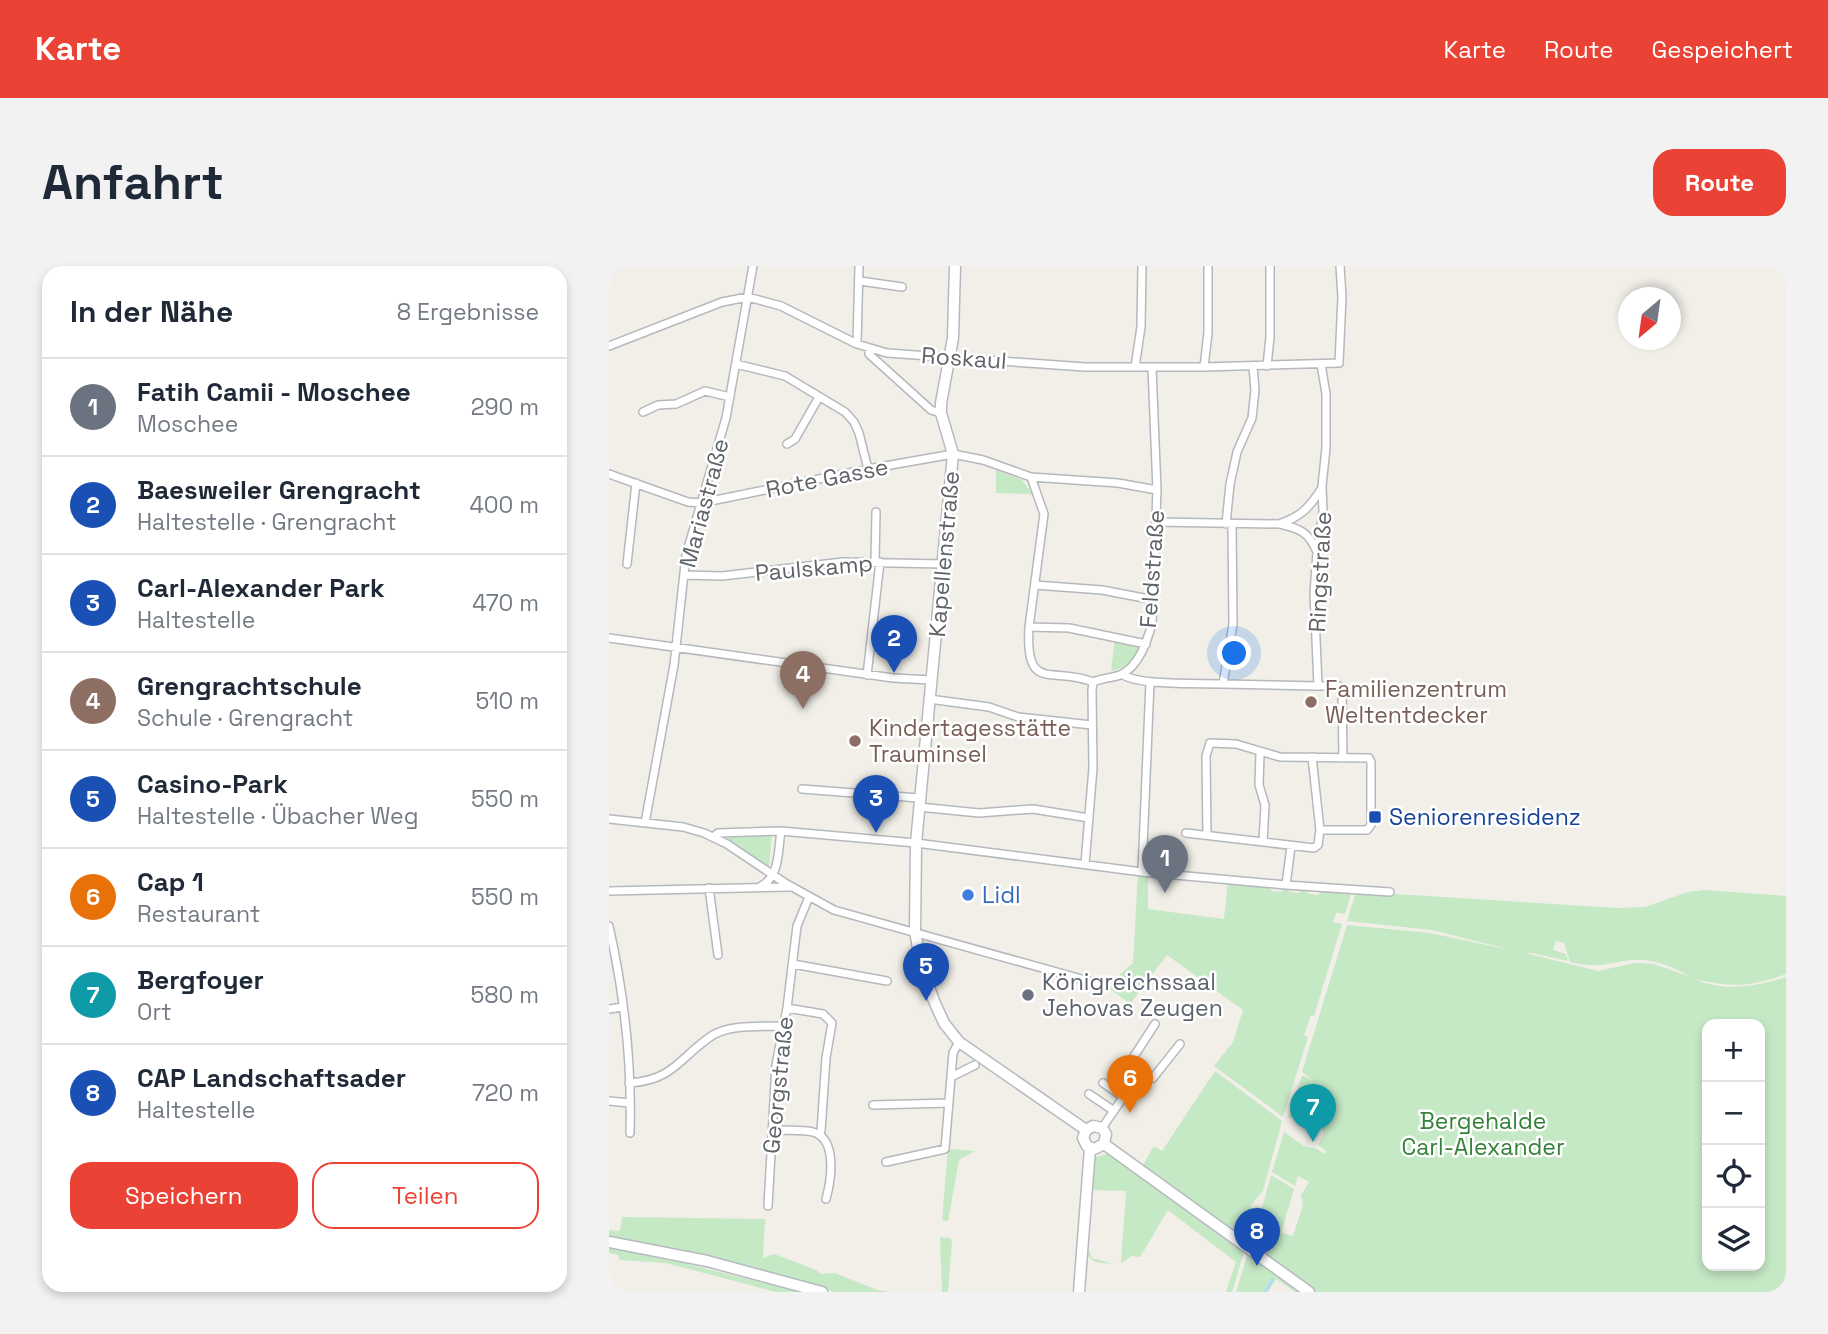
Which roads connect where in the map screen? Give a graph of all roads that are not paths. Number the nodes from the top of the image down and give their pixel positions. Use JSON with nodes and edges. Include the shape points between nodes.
{"nodes":[{"id":1,"x":753,"y":266,"type":"edge"},
{"id":2,"x":859,"y":266,"type":"edge"},
{"id":3,"x":954,"y":266,"type":"edge"},
{"id":4,"x":1142,"y":266,"type":"edge"},
{"id":5,"x":1208,"y":266,"type":"edge"},
{"id":6,"x":1270,"y":266,"type":"edge"},
{"id":7,"x":1340,"y":266,"type":"edge"},
{"id":8,"x":859,"y":281,"type":"junction"},
{"id":9,"x":902,"y":288,"type":"dead end"},
{"id":10,"x":748,"y":297,"type":"junction"},
{"id":11,"x":857,"y":344,"type":"junction"},
{"id":12,"x":609,"y":346,"type":"edge"},
{"id":13,"x":869,"y":349,"type":"junction"},
{"id":14,"x":951,"y":357,"type":"junction"},
{"id":15,"x":736,"y":364,"type":"junction"},
{"id":16,"x":1321,"y":364,"type":"junction"},
{"id":17,"x":1267,"y":366,"type":"junction"},
{"id":18,"x":1135,"y":367,"type":"junction"},
{"id":19,"x":1253,"y":367,"type":"junction"},
{"id":20,"x":1151,"y":368,"type":"junction"},
{"id":21,"x":1204,"y":368,"type":"junction"},
{"id":22,"x":730,"y":397,"type":"junction"},
{"id":23,"x":820,"y":397,"type":"junction"},
{"id":24,"x":643,"y":412,"type":"dead end"},
{"id":25,"x":941,"y":413,"type":"junction"},
{"id":26,"x":787,"y":444,"type":"dead end"},
{"id":27,"x":953,"y":454,"type":"junction"},
{"id":28,"x":868,"y":469,"type":"junction"},
{"id":29,"x":609,"y":474,"type":"edge"},
{"id":30,"x":1031,"y":477,"type":"junction"},
{"id":31,"x":636,"y":483,"type":"junction"},
{"id":32,"x":1322,"y":486,"type":"junction"},
{"id":33,"x":1157,"y":490,"type":"junction"},
{"id":34,"x":701,"y":503,"type":"junction"},
{"id":35,"x":876,"y":512,"type":"dead end"},
{"id":36,"x":1156,"y":522,"type":"junction"},
{"id":37,"x":1229,"y":524,"type":"junction"},
{"id":38,"x":1279,"y":524,"type":"junction"},
{"id":39,"x":1317,"y":552,"type":"junction"},
{"id":40,"x":878,"y":562,"type":"junction"},
{"id":41,"x":627,"y":564,"type":"dead end"},
{"id":42,"x":943,"y":564,"type":"junction"},
{"id":43,"x":684,"y":575,"type":"junction"},
{"id":44,"x":1035,"y":585,"type":"junction"},
{"id":45,"x":1154,"y":600,"type":"junction"},
{"id":46,"x":1029,"y":627,"type":"junction"},
{"id":47,"x":609,"y":638,"type":"edge"},
{"id":48,"x":1146,"y":644,"type":"junction"},
{"id":49,"x":675,"y":646,"type":"junction"},
{"id":50,"x":1122,"y":674,"type":"junction"},
{"id":51,"x":867,"y":675,"type":"junction"},
{"id":52,"x":932,"y":680,"type":"junction"},
{"id":53,"x":1093,"y":682,"type":"junction"},
{"id":54,"x":1150,"y":682,"type":"junction"},
{"id":55,"x":1223,"y":684,"type":"junction"},
{"id":56,"x":1318,"y":685,"type":"junction"},
{"id":57,"x":929,"y":699,"type":"junction"},
{"id":58,"x":1092,"y":726,"type":"junction"},
{"id":59,"x":1260,"y":753,"type":"junction"},
{"id":60,"x":1312,"y":757,"type":"junction"},
{"id":61,"x":1343,"y":758,"type":"junction"},
{"id":62,"x":802,"y":789,"type":"dead end"},
{"id":63,"x":919,"y":802,"type":"junction"},
{"id":64,"x":1089,"y":818,"type":"junction"},
{"id":65,"x":609,"y":819,"type":"edge"},
{"id":66,"x":645,"y":823,"type":"junction"},
{"id":67,"x":1320,"y":830,"type":"junction"},
{"id":68,"x":781,"y":831,"type":"junction"},
{"id":69,"x":1186,"y":833,"type":"dead end"},
{"id":70,"x":1207,"y":835,"type":"junction"},
{"id":71,"x":713,"y":837,"type":"junction"},
{"id":72,"x":1263,"y":842,"type":"junction"},
{"id":73,"x":916,"y":844,"type":"junction"},
{"id":74,"x":1291,"y":846,"type":"junction"},
{"id":75,"x":1085,"y":864,"type":"junction"},
{"id":76,"x":774,"y":870,"type":"junction"},
{"id":77,"x":1142,"y":872,"type":"junction"},
{"id":78,"x":1286,"y":885,"type":"junction"},
{"id":79,"x":756,"y":887,"type":"junction"},
{"id":80,"x":709,"y":888,"type":"junction"},
{"id":81,"x":797,"y":889,"type":"junction"},
{"id":82,"x":609,"y":891,"type":"edge"},
{"id":83,"x":1390,"y":892,"type":"dead end"},
{"id":84,"x":810,"y":897,"type":"junction"},
{"id":85,"x":609,"y":926,"type":"edge"},
{"id":86,"x":915,"y":931,"type":"junction"},
{"id":87,"x":718,"y":955,"type":"dead end"},
{"id":88,"x":793,"y":964,"type":"junction"},
{"id":89,"x":887,"y":981,"type":"dead end"},
{"id":90,"x":1096,"y":983,"type":"dead end"},
{"id":91,"x":623,"y":1007,"type":"junction"},
{"id":92,"x":786,"y":1008,"type":"junction"},
{"id":93,"x":609,"y":1009,"type":"edge"},
{"id":94,"x":1155,"y":1024,"type":"dead end"},
{"id":95,"x":783,"y":1026,"type":"junction"},
{"id":96,"x":959,"y":1042,"type":"junction"},
{"id":97,"x":1180,"y":1044,"type":"dead end"},
{"id":98,"x":975,"y":1065,"type":"dead end"},
{"id":99,"x":1142,"y":1070,"type":"junction"},
{"id":100,"x":951,"y":1077,"type":"junction"},
{"id":101,"x":629,"y":1083,"type":"junction"},
{"id":102,"x":1103,"y":1083,"type":"dead end"},
{"id":103,"x":1089,"y":1094,"type":"dead end"},
{"id":104,"x":1123,"y":1097,"type":"junction"},
{"id":105,"x":609,"y":1101,"type":"edge"},
{"id":106,"x":630,"y":1103,"type":"junction"},
{"id":107,"x":949,"y":1103,"type":"junction"},
{"id":108,"x":873,"y":1105,"type":"dead end"},
{"id":109,"x":1114,"y":1111,"type":"junction"},
{"id":110,"x":1102,"y":1128,"type":"junction"},
{"id":111,"x":773,"y":1130,"type":"junction"},
{"id":112,"x":1086,"y":1130,"type":"junction"},
{"id":113,"x":630,"y":1133,"type":"dead end"},
{"id":114,"x":819,"y":1135,"type":"junction"},
{"id":115,"x":1104,"y":1144,"type":"junction"},
{"id":116,"x":1090,"y":1148,"type":"junction"},
{"id":117,"x":886,"y":1162,"type":"dead end"},
{"id":118,"x":826,"y":1199,"type":"dead end"},
{"id":119,"x":768,"y":1206,"type":"dead end"},
{"id":120,"x":609,"y":1242,"type":"edge"},
{"id":121,"x":822,"y":1292,"type":"edge"},
{"id":122,"x":1079,"y":1292,"type":"edge"},
{"id":123,"x":1309,"y":1292,"type":"edge"}],
"edges":[{"from":1,"to":10,"type":"street","name":"Mariastraße"},
{"from":2,"to":8,"type":"street"},
{"from":3,"to":14,"type":"street","name":"Kapellenstraße"},
{"from":4,"to":18,"type":"street"},
{"from":5,"to":21,"type":"street"},
{"from":6,"to":17,"type":"street"},
{"from":7,"to":16,"type":"street","name":"Roskaul","via":[[1339,363]]},
{"from":8,"to":9,"type":"street"},
{"from":8,"to":11,"type":"street"},
{"from":10,"to":11,"type":"street","name":"Roskaul","via":[[781,306]]},
{"from":10,"to":12,"type":"street","name":"Roskaul","via":[[722,302]]},
{"from":10,"to":15,"type":"street","name":"Mariastraße"},
{"from":11,"to":13,"type":"street","name":"Roskaul"},
{"from":13,"to":14,"type":"street","name":"Roskaul"},
{"from":13,"to":25,"type":"street","via":[[869,354],[931,411]]},
{"from":14,"to":18,"type":"street","name":"Roskaul"},
{"from":14,"to":25,"type":"street","name":"Kapellenstraße"},
{"from":15,"to":22,"type":"street","name":"Mariastraße"},
{"from":15,"to":23,"type":"street","via":[[785,376]]},
{"from":16,"to":17,"type":"street","name":"Roskaul"},
{"from":16,"to":32,"type":"street","name":"Ringstraße","via":[[1326,394]]},
{"from":17,"to":19,"type":"street","name":"Roskaul"},
{"from":18,"to":20,"type":"street","name":"Roskaul"},
{"from":19,"to":21,"type":"street","name":"Roskaul"},
{"from":19,"to":37,"type":"street","via":[[1252,418],[1230,484]]},
{"from":20,"to":21,"type":"street","name":"Roskaul"},
{"from":20,"to":33,"type":"street","name":"Feldstraße"},
{"from":22,"to":24,"type":"street","via":[[705,391]]},
{"from":22,"to":34,"type":"street","name":"Mariastraße"},
{"from":23,"to":26,"type":"street","via":[[795,439]]},
{"from":23,"to":28,"type":"street","via":[[854,422]]},
{"from":25,"to":27,"type":"street","name":"Kapellenstraße"},
{"from":27,"to":28,"type":"street","name":"Rote Gasse"},
{"from":27,"to":30,"type":"street"},
{"from":27,"to":42,"type":"street","name":"Kapellenstraße"},
{"from":28,"to":34,"type":"street","name":"Rote Gasse"},
{"from":29,"to":31,"type":"street"},
{"from":30,"to":33,"type":"street"},
{"from":30,"to":44,"type":"street","via":[[1044,514]]},
{"from":31,"to":34,"type":"street"},
{"from":31,"to":41,"type":"street"},
{"from":32,"to":38,"type":"street","via":[[1304,512]]},
{"from":32,"to":39,"type":"street","name":"Ringstraße"},
{"from":33,"to":36,"type":"street","name":"Feldstraße"},
{"from":34,"to":43,"type":"street","name":"Mariastraße"},
{"from":35,"to":40,"type":"street"},
{"from":36,"to":37,"type":"street"},
{"from":36,"to":45,"type":"street","name":"Feldstraße"},
{"from":37,"to":38,"type":"street"},
{"from":37,"to":55,"type":"street","via":[[1233,624]]},
{"from":38,"to":39,"type":"street","via":[[1303,531]]},
{"from":39,"to":56,"type":"street","name":"Ringstraße"},
{"from":40,"to":42,"type":"street","name":"Paulskamp"},
{"from":40,"to":43,"type":"street","name":"Paulskamp","via":[[722,576]]},
{"from":40,"to":51,"type":"street"},
{"from":42,"to":52,"type":"street","name":"Kapellenstraße"},
{"from":43,"to":49,"type":"street","name":"Mariastraße"},
{"from":44,"to":45,"type":"street"},
{"from":44,"to":46,"type":"street"},
{"from":45,"to":48,"type":"street","name":"Feldstraße"},
{"from":46,"to":48,"type":"street","via":[[1069,628]]},
{"from":46,"to":53,"type":"street","via":[[1031,663],[1039,672]]},
{"from":47,"to":49,"type":"street"},
{"from":48,"to":50,"type":"street","name":"Feldstraße"},
{"from":49,"to":51,"type":"street"},
{"from":49,"to":66,"type":"street","name":"Mariastraße"},
{"from":50,"to":53,"type":"street"},
{"from":50,"to":54,"type":"street"},
{"from":51,"to":52,"type":"street"},
{"from":52,"to":57,"type":"street","name":"Kapellenstraße"},
{"from":53,"to":58,"type":"street"},
{"from":54,"to":55,"type":"street"},
{"from":54,"to":77,"type":"street"},
{"from":55,"to":56,"type":"street"},
{"from":56,"to":61,"type":"street","via":[[1342,689]]},
{"from":57,"to":58,"type":"street"},
{"from":57,"to":63,"type":"street","name":"Kapellenstraße"},
{"from":58,"to":64,"type":"street"},
{"from":59,"to":60,"type":"street"},
{"from":59,"to":70,"type":"street","via":[[1236,744],[1210,743],[1206,756]]},
{"from":59,"to":72,"type":"street"},
{"from":60,"to":61,"type":"street"},
{"from":60,"to":67,"type":"street"},
{"from":61,"to":67,"type":"street","via":[[1369,758],[1371,762],[1371,825],[1367,830]]},
{"from":62,"to":63,"type":"street"},
{"from":63,"to":64,"type":"street","via":[[979,813],[1033,809]]},
{"from":63,"to":73,"type":"street","name":"Kapellenstraße"},
{"from":64,"to":75,"type":"street"},
{"from":65,"to":66,"type":"street"},
{"from":66,"to":71,"type":"street","via":[[683,827]]},
{"from":67,"to":74,"type":"street","via":[[1314,848]]},
{"from":68,"to":71,"type":"street","via":[[718,833]]},
{"from":68,"to":73,"type":"street"},
{"from":68,"to":76,"type":"street"},
{"from":69,"to":70,"type":"street"},
{"from":70,"to":72,"type":"street"},
{"from":71,"to":76,"type":"street"},
{"from":72,"to":74,"type":"street"},
{"from":73,"to":75,"type":"street"},
{"from":73,"to":86,"type":"street","name":"Kapellenstraße"},
{"from":74,"to":78,"type":"street"},
{"from":75,"to":77,"type":"street"},
{"from":76,"to":79,"type":"street","via":[[767,884]]},
{"from":76,"to":81,"type":"street"},
{"from":77,"to":78,"type":"street"},
{"from":78,"to":83,"type":"street"},
{"from":79,"to":80,"type":"street"},
{"from":79,"to":81,"type":"street"},
{"from":80,"to":82,"type":"street"},
{"from":80,"to":87,"type":"street"},
{"from":81,"to":84,"type":"street"},
{"from":84,"to":86,"type":"street","via":[[834,910]]},
{"from":84,"to":88,"type":"street","name":"Georgstraße","via":[[797,926]]},
{"from":85,"to":91,"type":"street"},
{"from":86,"to":90,"type":"street"},
{"from":86,"to":96,"type":"street","name":"Kapellenstraße","via":[[934,1001]]},
{"from":88,"to":89,"type":"street"},
{"from":88,"to":92,"type":"street","name":"Georgstraße"},
{"from":91,"to":93,"type":"street"},
{"from":91,"to":101,"type":"street"},
{"from":92,"to":95,"type":"street","name":"Georgstraße"},
{"from":92,"to":114,"type":"street","via":[[823,1014],[832,1023]]},
{"from":94,"to":99,"type":"street","via":[[1131,1061]]},
{"from":95,"to":101,"type":"street","via":[[722,1031],[666,1074]]},
{"from":95,"to":111,"type":"street","name":"Georgstraße"},
{"from":96,"to":100,"type":"street"},
{"from":96,"to":112,"type":"street"},
{"from":97,"to":99,"type":"street","via":[[1153,1077]]},
{"from":98,"to":100,"type":"street"},
{"from":99,"to":104,"type":"street"},
{"from":100,"to":107,"type":"street"},
{"from":101,"to":106,"type":"street"},
{"from":102,"to":104,"type":"street"},
{"from":103,"to":109,"type":"street"},
{"from":104,"to":109,"type":"street"},
{"from":105,"to":106,"type":"street"},
{"from":106,"to":113,"type":"street"},
{"from":107,"to":108,"type":"street"},
{"from":107,"to":117,"type":"street","via":[[945,1149]]},
{"from":109,"to":110,"type":"street"},
{"from":110,"to":112,"type":"street"},
{"from":110,"to":115,"type":"street"},
{"from":111,"to":114,"type":"street"},
{"from":111,"to":119,"type":"street","name":"Georgstraße"},
{"from":112,"to":116,"type":"street","via":[[1083,1138]]},
{"from":114,"to":118,"type":"street","via":[[830,1159]]},
{"from":115,"to":116,"type":"street"},
{"from":115,"to":123,"type":"street"},
{"from":116,"to":122,"type":"street"},
{"from":120,"to":121,"type":"street","via":[[707,1261]]}]}
